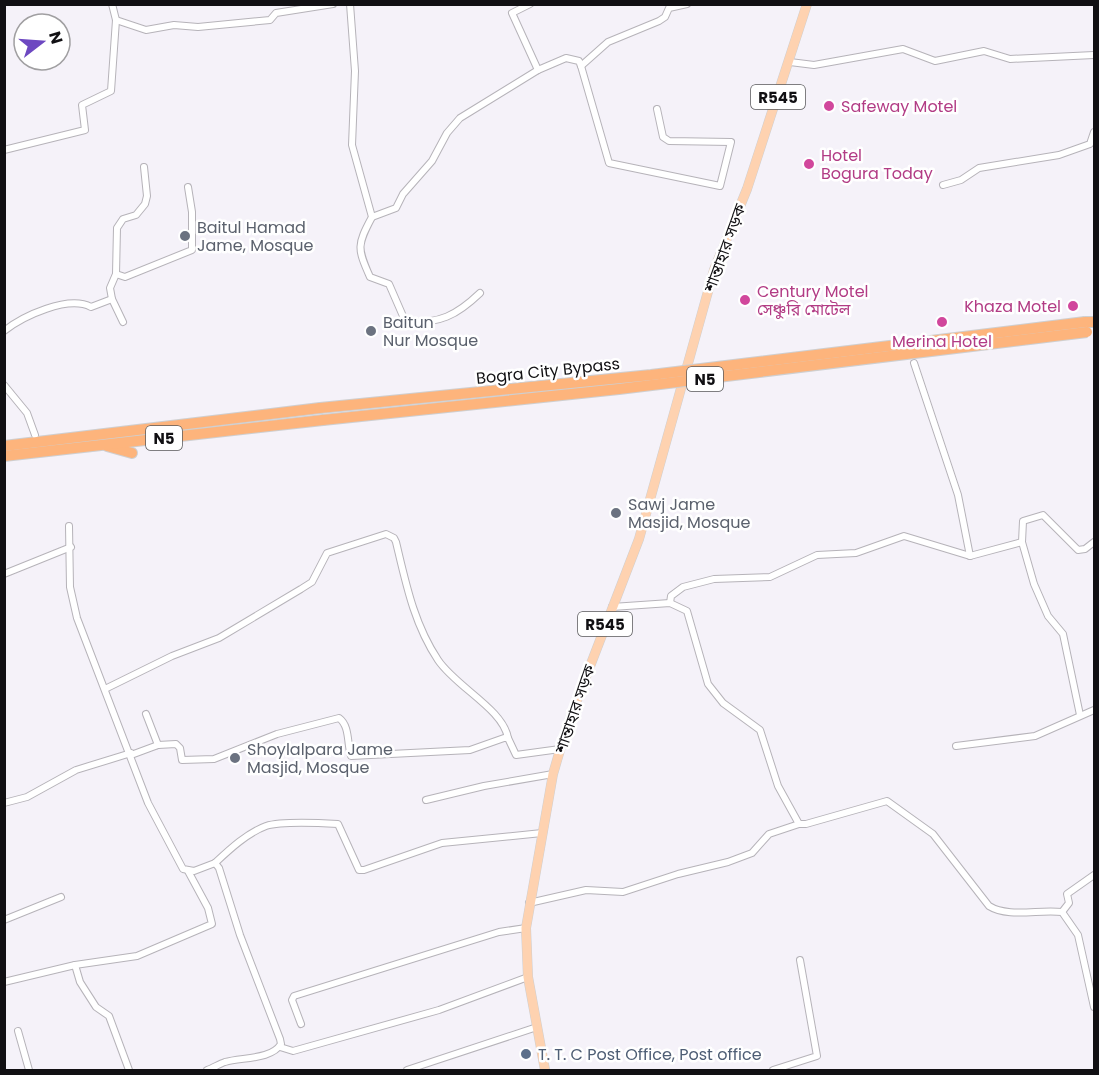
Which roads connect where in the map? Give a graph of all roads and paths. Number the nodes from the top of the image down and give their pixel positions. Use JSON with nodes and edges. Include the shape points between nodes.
{"nodes":[{"id":1,"x":112,"y":4,"type":"edge"},
{"id":2,"x":333,"y":4,"type":"edge"},
{"id":3,"x":350,"y":4,"type":"edge"},
{"id":4,"x":530,"y":4,"type":"edge"},
{"id":5,"x":687,"y":4,"type":"edge"},
{"id":6,"x":807,"y":4,"type":"edge"},
{"id":7,"x":116,"y":20,"type":"junction"},
{"id":8,"x":1095,"y":55,"type":"edge"},
{"id":9,"x":790,"y":62,"type":"junction"},
{"id":10,"x":581,"y":66,"type":"junction"},
{"id":11,"x":538,"y":70,"type":"junction"},
{"id":12,"x":657,"y":109,"type":"dead end"},
{"id":13,"x":1095,"y":132,"type":"edge"},
{"id":14,"x":4,"y":150,"type":"edge"},
{"id":15,"x":144,"y":167,"type":"dead end"},
{"id":16,"x":943,"y":184,"type":"dead end"},
{"id":17,"x":188,"y":187,"type":"dead end"},
{"id":18,"x":372,"y":217,"type":"junction"},
{"id":19,"x":116,"y":274,"type":"junction"},
{"id":20,"x":480,"y":292,"type":"dead end"},
{"id":21,"x":112,"y":299,"type":"junction"},
{"id":22,"x":123,"y":322,"type":"dead end"},
{"id":23,"x":1090,"y":327,"type":"edge"},
{"id":24,"x":4,"y":331,"type":"edge"},
{"id":25,"x":914,"y":363,"type":"dead end"},
{"id":26,"x":4,"y":385,"type":"edge"},
{"id":27,"x":321,"y":414,"type":"junction"},
{"id":28,"x":35,"y":435,"type":"dead end"},
{"id":29,"x":102,"y":445,"type":"junction"},
{"id":30,"x":4,"y":446,"type":"edge"},
{"id":31,"x":132,"y":453,"type":"dead end"},
{"id":32,"x":4,"y":456,"type":"edge"},
{"id":33,"x":69,"y":526,"type":"dead end"},
{"id":34,"x":1022,"y":542,"type":"junction"},
{"id":35,"x":1095,"y":542,"type":"edge"},
{"id":36,"x":71,"y":547,"type":"junction"},
{"id":37,"x":970,"y":556,"type":"junction"},
{"id":38,"x":4,"y":574,"type":"edge"},
{"id":39,"x":670,"y":603,"type":"junction"},
{"id":40,"x":612,"y":607,"type":"junction"},
{"id":41,"x":105,"y":689,"type":"junction"},
{"id":42,"x":1095,"y":711,"type":"edge"},
{"id":43,"x":146,"y":714,"type":"dead end"},
{"id":44,"x":1080,"y":715,"type":"junction"},
{"id":45,"x":508,"y":738,"type":"junction"},
{"id":46,"x":158,"y":746,"type":"junction"},
{"id":47,"x":956,"y":746,"type":"dead end"},
{"id":48,"x":560,"y":749,"type":"junction"},
{"id":49,"x":131,"y":754,"type":"junction"},
{"id":50,"x":553,"y":774,"type":"junction"},
{"id":51,"x":426,"y":800,"type":"dead end"},
{"id":52,"x":4,"y":803,"type":"edge"},
{"id":53,"x":799,"y":824,"type":"junction"},
{"id":54,"x":542,"y":833,"type":"junction"},
{"id":55,"x":215,"y":862,"type":"junction"},
{"id":56,"x":188,"y":871,"type":"junction"},
{"id":57,"x":1095,"y":875,"type":"edge"},
{"id":58,"x":61,"y":897,"type":"dead end"},
{"id":59,"x":528,"y":903,"type":"junction"},
{"id":60,"x":1062,"y":912,"type":"junction"},
{"id":61,"x":4,"y":920,"type":"edge"},
{"id":62,"x":526,"y":928,"type":"junction"},
{"id":63,"x":800,"y":960,"type":"dead end"},
{"id":64,"x":75,"y":965,"type":"junction"},
{"id":65,"x":528,"y":977,"type":"junction"},
{"id":66,"x":5,"y":981,"type":"edge"},
{"id":67,"x":1092,"y":984,"type":"edge"},
{"id":68,"x":1095,"y":1007,"type":"edge"},
{"id":69,"x":301,"y":1024,"type":"dead end"},
{"id":70,"x":537,"y":1027,"type":"junction"},
{"id":71,"x":18,"y":1031,"type":"dead end"},
{"id":72,"x":280,"y":1047,"type":"junction"},
{"id":73,"x":29,"y":1071,"type":"edge"},
{"id":74,"x":129,"y":1071,"type":"edge"},
{"id":75,"x":207,"y":1071,"type":"edge"},
{"id":76,"x":407,"y":1071,"type":"edge"},
{"id":77,"x":545,"y":1071,"type":"edge"},
{"id":78,"x":773,"y":1071,"type":"edge"}],
"edges":[{"from":1,"to":7,"type":"street"},
{"from":2,"to":7,"type":"street","via":[[276,13],[270,20],[227,25],[174,25],[146,30]]},
{"from":3,"to":18,"type":"street","via":[[355,71],[352,145]]},
{"from":4,"to":11,"type":"street","via":[[512,13]]},
{"from":5,"to":10,"type":"street","via":[[669,8],[665,18],[608,42]]},
{"from":6,"to":9,"type":"main road","number":"R545"},
{"from":7,"to":14,"type":"street","via":[[111,91],[82,105],[85,130]]},
{"from":8,"to":9,"type":"street","via":[[1010,59],[984,51],[935,62],[903,49],[814,65]]},
{"from":9,"to":40,"type":"main road","name":"শান্তাহার সড়ক","number":"R545","via":[[747,189],[714,270],[639,539]]},
{"from":10,"to":11,"type":"street","via":[[579,61],[566,58]]},
{"from":10,"to":12,"type":"street","via":[[609,163],[720,186],[731,142],[669,141],[663,137]]},
{"from":11,"to":18,"type":"street","via":[[460,118],[396,208]]},
{"from":13,"to":16,"type":"street","via":[[1090,144],[1059,155],[979,168],[961,180]]},
{"from":15,"to":19,"type":"street","via":[[146,204],[136,215],[123,219],[117,228]]},
{"from":17,"to":19,"type":"street","via":[[192,250],[125,277]]},
{"from":18,"to":20,"type":"street","via":[[359,240],[362,258],[370,277],[389,284],[406,323],[431,323],[447,317],[464,308]]},
{"from":19,"to":21,"type":"street"},
{"from":21,"to":22,"type":"street"},
{"from":21,"to":24,"type":"street","via":[[91,307],[83,303],[32,313]]},
{"from":23,"to":27,"type":"highway","name":"Bogra City Bypass","number":"N5","bridge":true},
{"from":25,"to":37,"type":"street","via":[[957,495]]},
{"from":26,"to":28,"type":"street","via":[[27,413]]},
{"from":27,"to":29,"type":"highway","name":"Bogra City Bypass","number":"N5"},
{"from":27,"to":30,"type":"highway","name":"Bogra City Bypass","number":"N5"},
{"from":29,"to":31,"type":"highway"},
{"from":29,"to":32,"type":"highway","name":"Bogra City Bypass","number":"N5"},
{"from":33,"to":36,"type":"street"},
{"from":34,"to":35,"type":"street","via":[[1023,520],[1043,515],[1078,550]]},
{"from":34,"to":37,"type":"street"},
{"from":34,"to":44,"type":"street","via":[[1048,616],[1063,634]]},
{"from":36,"to":38,"type":"street"},
{"from":36,"to":41,"type":"street","via":[[70,587],[77,618]]},
{"from":37,"to":39,"type":"street","via":[[904,536],[856,553],[817,555],[770,577],[714,579],[683,586],[671,596]]},
{"from":39,"to":40,"type":"street"},
{"from":39,"to":53,"type":"street","via":[[687,611],[708,684],[715,694],[760,730],[778,786]]},
{"from":40,"to":48,"type":"main road","name":"শান্তাহার সড়ক","number":"R545"},
{"from":41,"to":45,"type":"street","via":[[219,638],[301,589],[312,582],[327,553],[386,534],[396,543],[413,613],[433,652],[462,688],[500,719]]},
{"from":41,"to":49,"type":"street"},
{"from":42,"to":44,"type":"street"},
{"from":43,"to":46,"type":"street"},
{"from":44,"to":47,"type":"street","via":[[1035,736]]},
{"from":45,"to":46,"type":"street","via":[[470,750],[351,756],[348,734],[339,717],[277,734],[214,759],[182,760],[176,744]]},
{"from":45,"to":48,"type":"street","via":[[516,755]]},
{"from":46,"to":49,"type":"street"},
{"from":48,"to":50,"type":"main road","name":"শান্তাহার সড়ক","number":"R545"},
{"from":49,"to":52,"type":"street","via":[[76,770],[27,796]]},
{"from":49,"to":56,"type":"street","via":[[148,803],[183,869]]},
{"from":50,"to":51,"type":"street"},
{"from":50,"to":54,"type":"main road","name":"শান্তাহার সড়ক","number":"R545"},
{"from":53,"to":59,"type":"street","via":[[769,834],[752,852],[728,862],[623,892],[586,890]]},
{"from":53,"to":60,"type":"street","via":[[887,801],[933,834],[997,912]]},
{"from":54,"to":55,"type":"street","via":[[442,843],[359,870],[338,824],[278,824],[265,826]]},
{"from":54,"to":59,"type":"main road","name":"শান্তাহার সড়ক","number":"R545"},
{"from":55,"to":56,"type":"street"},
{"from":55,"to":72,"type":"street","via":[[225,881]]},
{"from":56,"to":64,"type":"street","via":[[212,924],[137,956]]},
{"from":57,"to":60,"type":"street","via":[[1067,894],[1069,903]]},
{"from":58,"to":61,"type":"street"},
{"from":59,"to":62,"type":"main road","name":"শান্তাহার সড়ক","number":"R545"},
{"from":60,"to":67,"type":"street","via":[[1078,935]]},
{"from":62,"to":65,"type":"main road","name":"শান্তাহার সড়ক","number":"R545"},
{"from":62,"to":69,"type":"street","via":[[499,932],[294,996],[291,1000]]},
{"from":63,"to":78,"type":"street","via":[[817,1056]]},
{"from":64,"to":66,"type":"street"},
{"from":64,"to":74,"type":"street","via":[[80,982],[96,1007],[109,1016]]},
{"from":65,"to":70,"type":"main road","name":"শান্তাহার সড়ক","number":"R545"},
{"from":65,"to":72,"type":"street","via":[[439,1010],[294,1051]]},
{"from":67,"to":68,"type":"street"},
{"from":70,"to":76,"type":"street"},
{"from":70,"to":77,"type":"main road","name":"শান্তাহার সড়ক","number":"R545"},
{"from":71,"to":73,"type":"street"},
{"from":72,"to":75,"type":"street"}]}
